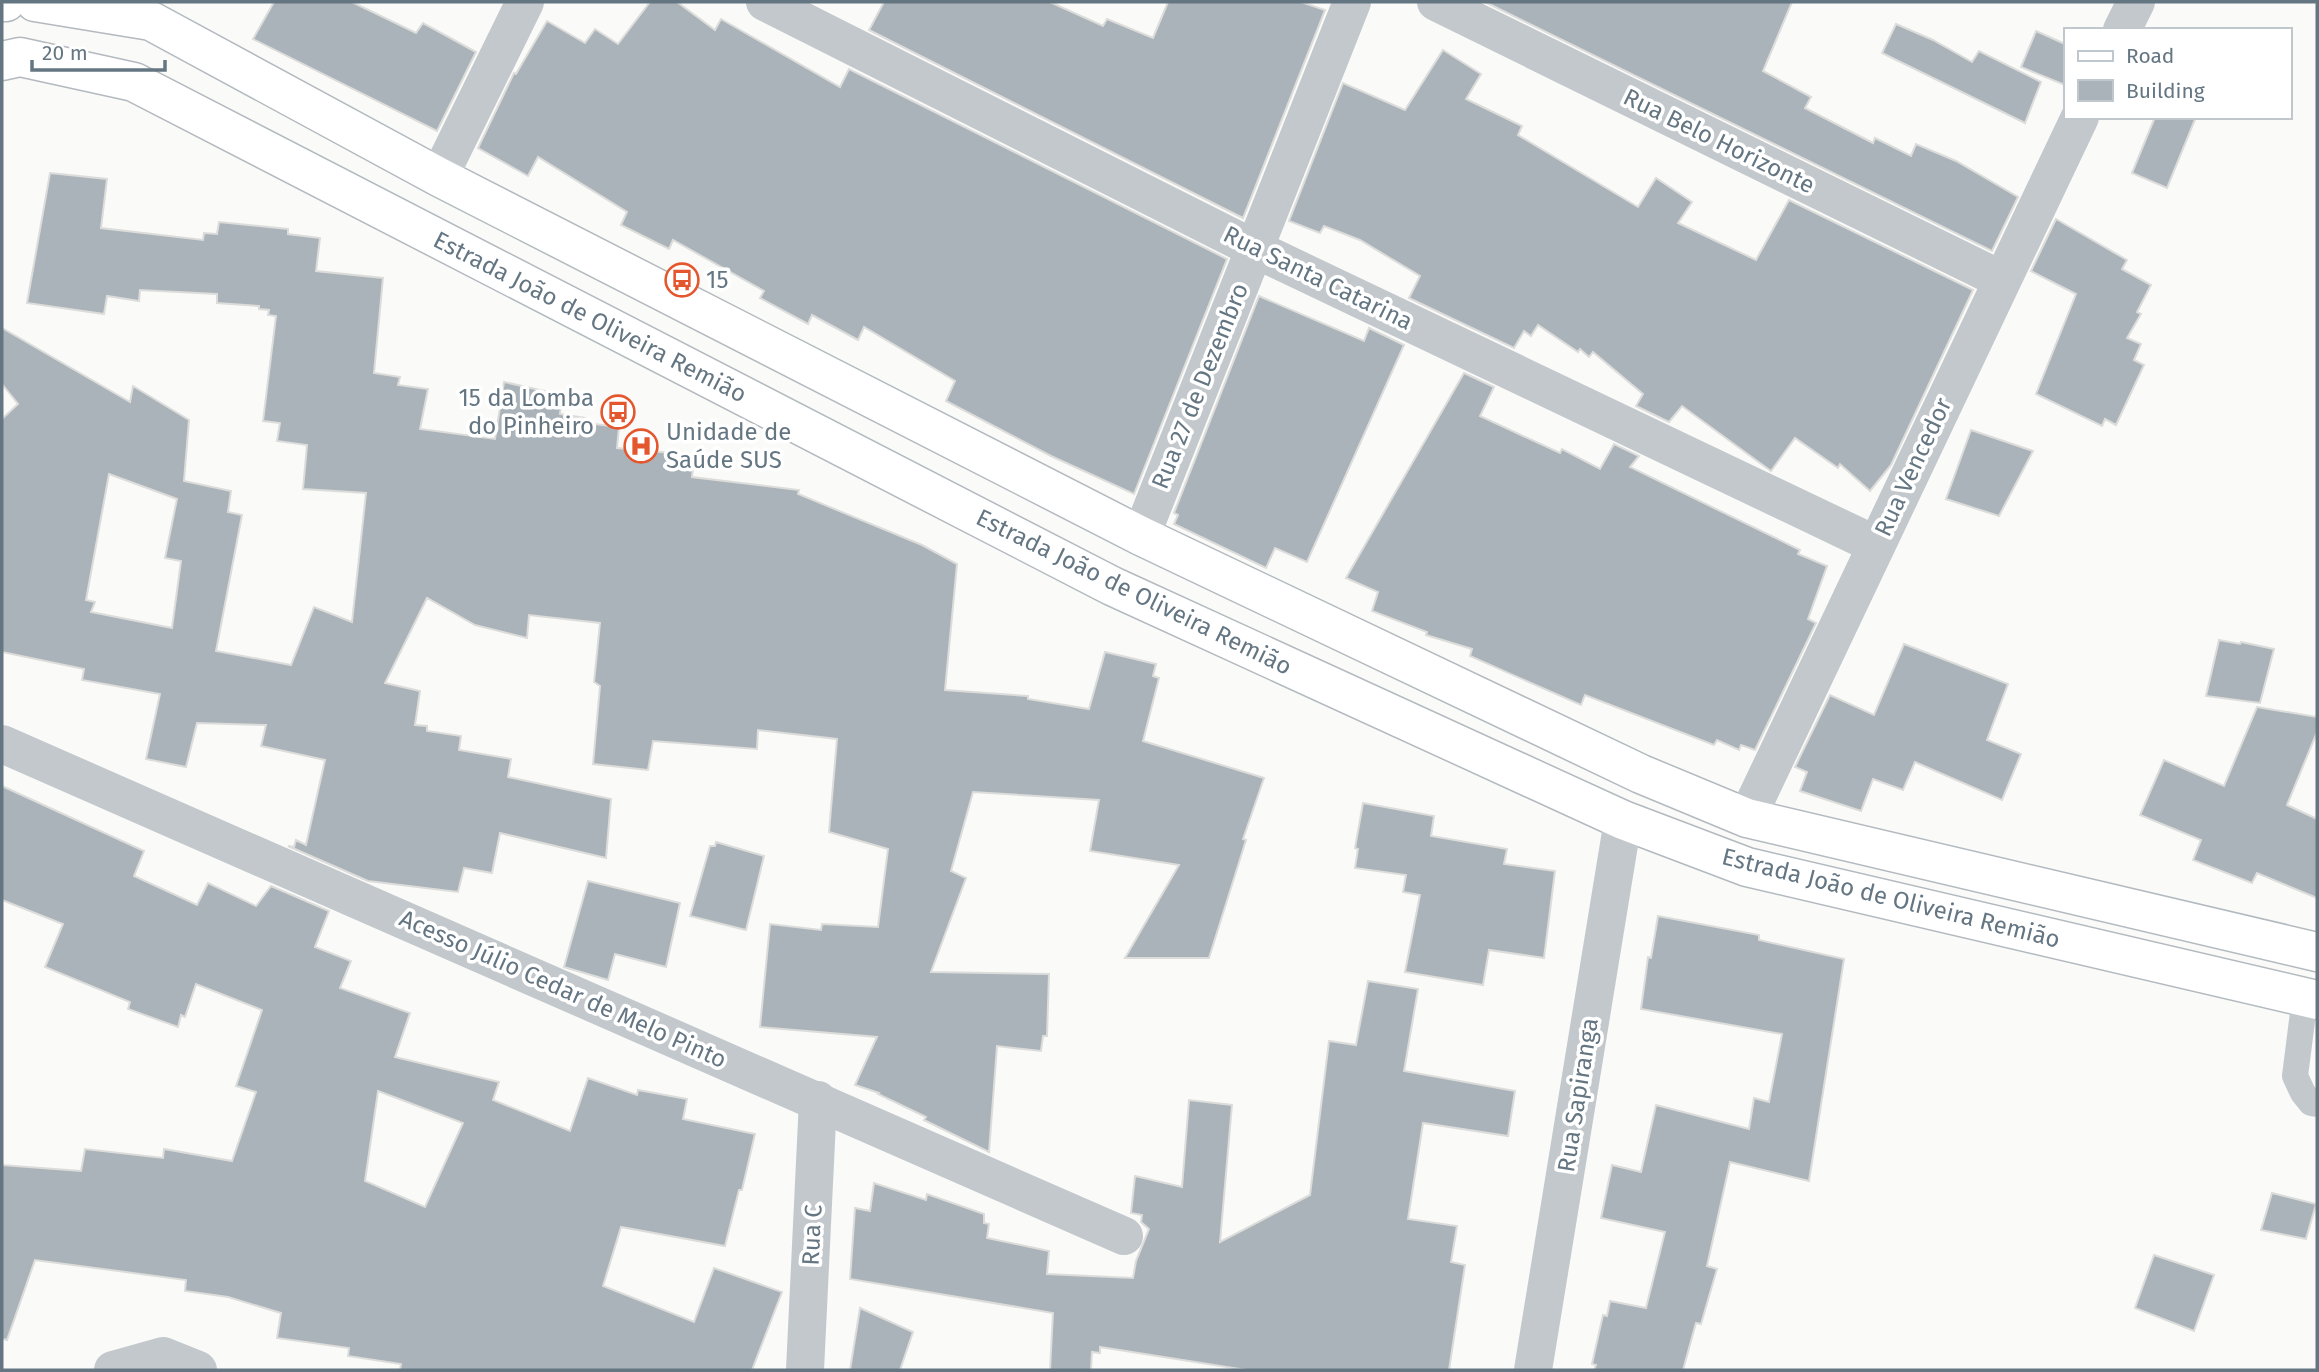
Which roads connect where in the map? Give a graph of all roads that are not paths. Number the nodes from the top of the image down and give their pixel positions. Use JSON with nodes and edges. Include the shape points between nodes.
{"nodes":[{"id":1,"x":35,"y":2,"type":"edge"},
{"id":2,"x":526,"y":2,"type":"edge"},
{"id":3,"x":765,"y":2,"type":"edge"},
{"id":4,"x":1352,"y":2,"type":"edge"},
{"id":5,"x":1436,"y":2,"type":"edge"},
{"id":6,"x":2136,"y":2,"type":"edge"},
{"id":7,"x":2123,"y":28,"type":"edge"},
{"id":8,"x":2,"y":61,"type":"edge"},
{"id":9,"x":2079,"y":119,"type":"edge"},
{"id":10,"x":439,"y":177,"type":"junction"},
{"id":11,"x":1255,"y":249,"type":"junction"},
{"id":12,"x":2002,"y":280,"type":"junction"},
{"id":13,"x":1141,"y":536,"type":"junction"},
{"id":14,"x":1876,"y":545,"type":"junction"},
{"id":15,"x":2,"y":744,"type":"edge"},
{"id":16,"x":1747,"y":818,"type":"junction"},
{"id":17,"x":1623,"y":820,"type":"junction"},
{"id":18,"x":2315,"y":947,"type":"edge"},
{"id":19,"x":2311,"y":998,"type":"edge"},
{"id":20,"x":818,"y":1100,"type":"junction"},
{"id":21,"x":2317,"y":1104,"type":"edge"},
{"id":22,"x":1124,"y":1236,"type":"dead end"},
{"id":23,"x":113,"y":1370,"type":"edge"},
{"id":24,"x":198,"y":1370,"type":"edge"},
{"id":25,"x":805,"y":1370,"type":"edge"},
{"id":26,"x":1533,"y":1370,"type":"edge"}],
"edges":[{"from":1,"to":10,"type":"main road","name":"Estrada João de Oliveira Remião","via":[[152,20]]},
{"from":2,"to":10,"type":"street"},
{"from":3,"to":11,"type":"street","name":"Rua Santa Catarina"},
{"from":4,"to":11,"type":"street","name":"Rua 27 de Dezembro"},
{"from":5,"to":12,"type":"street","name":"Rua Belo Horizonte"},
{"from":6,"to":7,"type":"street"},
{"from":8,"to":17,"type":"main road","name":"Estrada João de Oliveira Remião","via":[[20,57],[134,82],[1112,586]]},
{"from":9,"to":12,"type":"street","name":"Rua Vencedor"},
{"from":10,"to":13,"type":"main road","name":"Estrada João de Oliveira Remião"},
{"from":11,"to":13,"type":"street","name":"Rua 27 de Dezembro"},
{"from":11,"to":14,"type":"street","name":"Rua Santa Catarina"},
{"from":12,"to":14,"type":"street","name":"Rua Vencedor"},
{"from":13,"to":16,"type":"main road","name":"Estrada João de Oliveira Remião","via":[[1641,774]]},
{"from":14,"to":16,"type":"street","name":"Rua Vencedor"},
{"from":15,"to":20,"type":"street","name":"Acesso Júlio Cedar de Melo Pinto"},
{"from":16,"to":18,"type":"main road","name":"Estrada João de Oliveira Remião"},
{"from":17,"to":19,"type":"main road","name":"Estrada João de Oliveira Remião","via":[[1747,867]]},
{"from":17,"to":26,"type":"street","name":"Rua Sapiranga"},
{"from":19,"to":21,"type":"lane","via":[[2295,1076],[2303,1093]]},
{"from":20,"to":22,"type":"street","name":"Acesso Júlio Cedar de Melo Pinto"},
{"from":20,"to":25,"type":"street","name":"Rua C"},
{"from":23,"to":24,"type":"street","via":[[163,1356]]}]}
